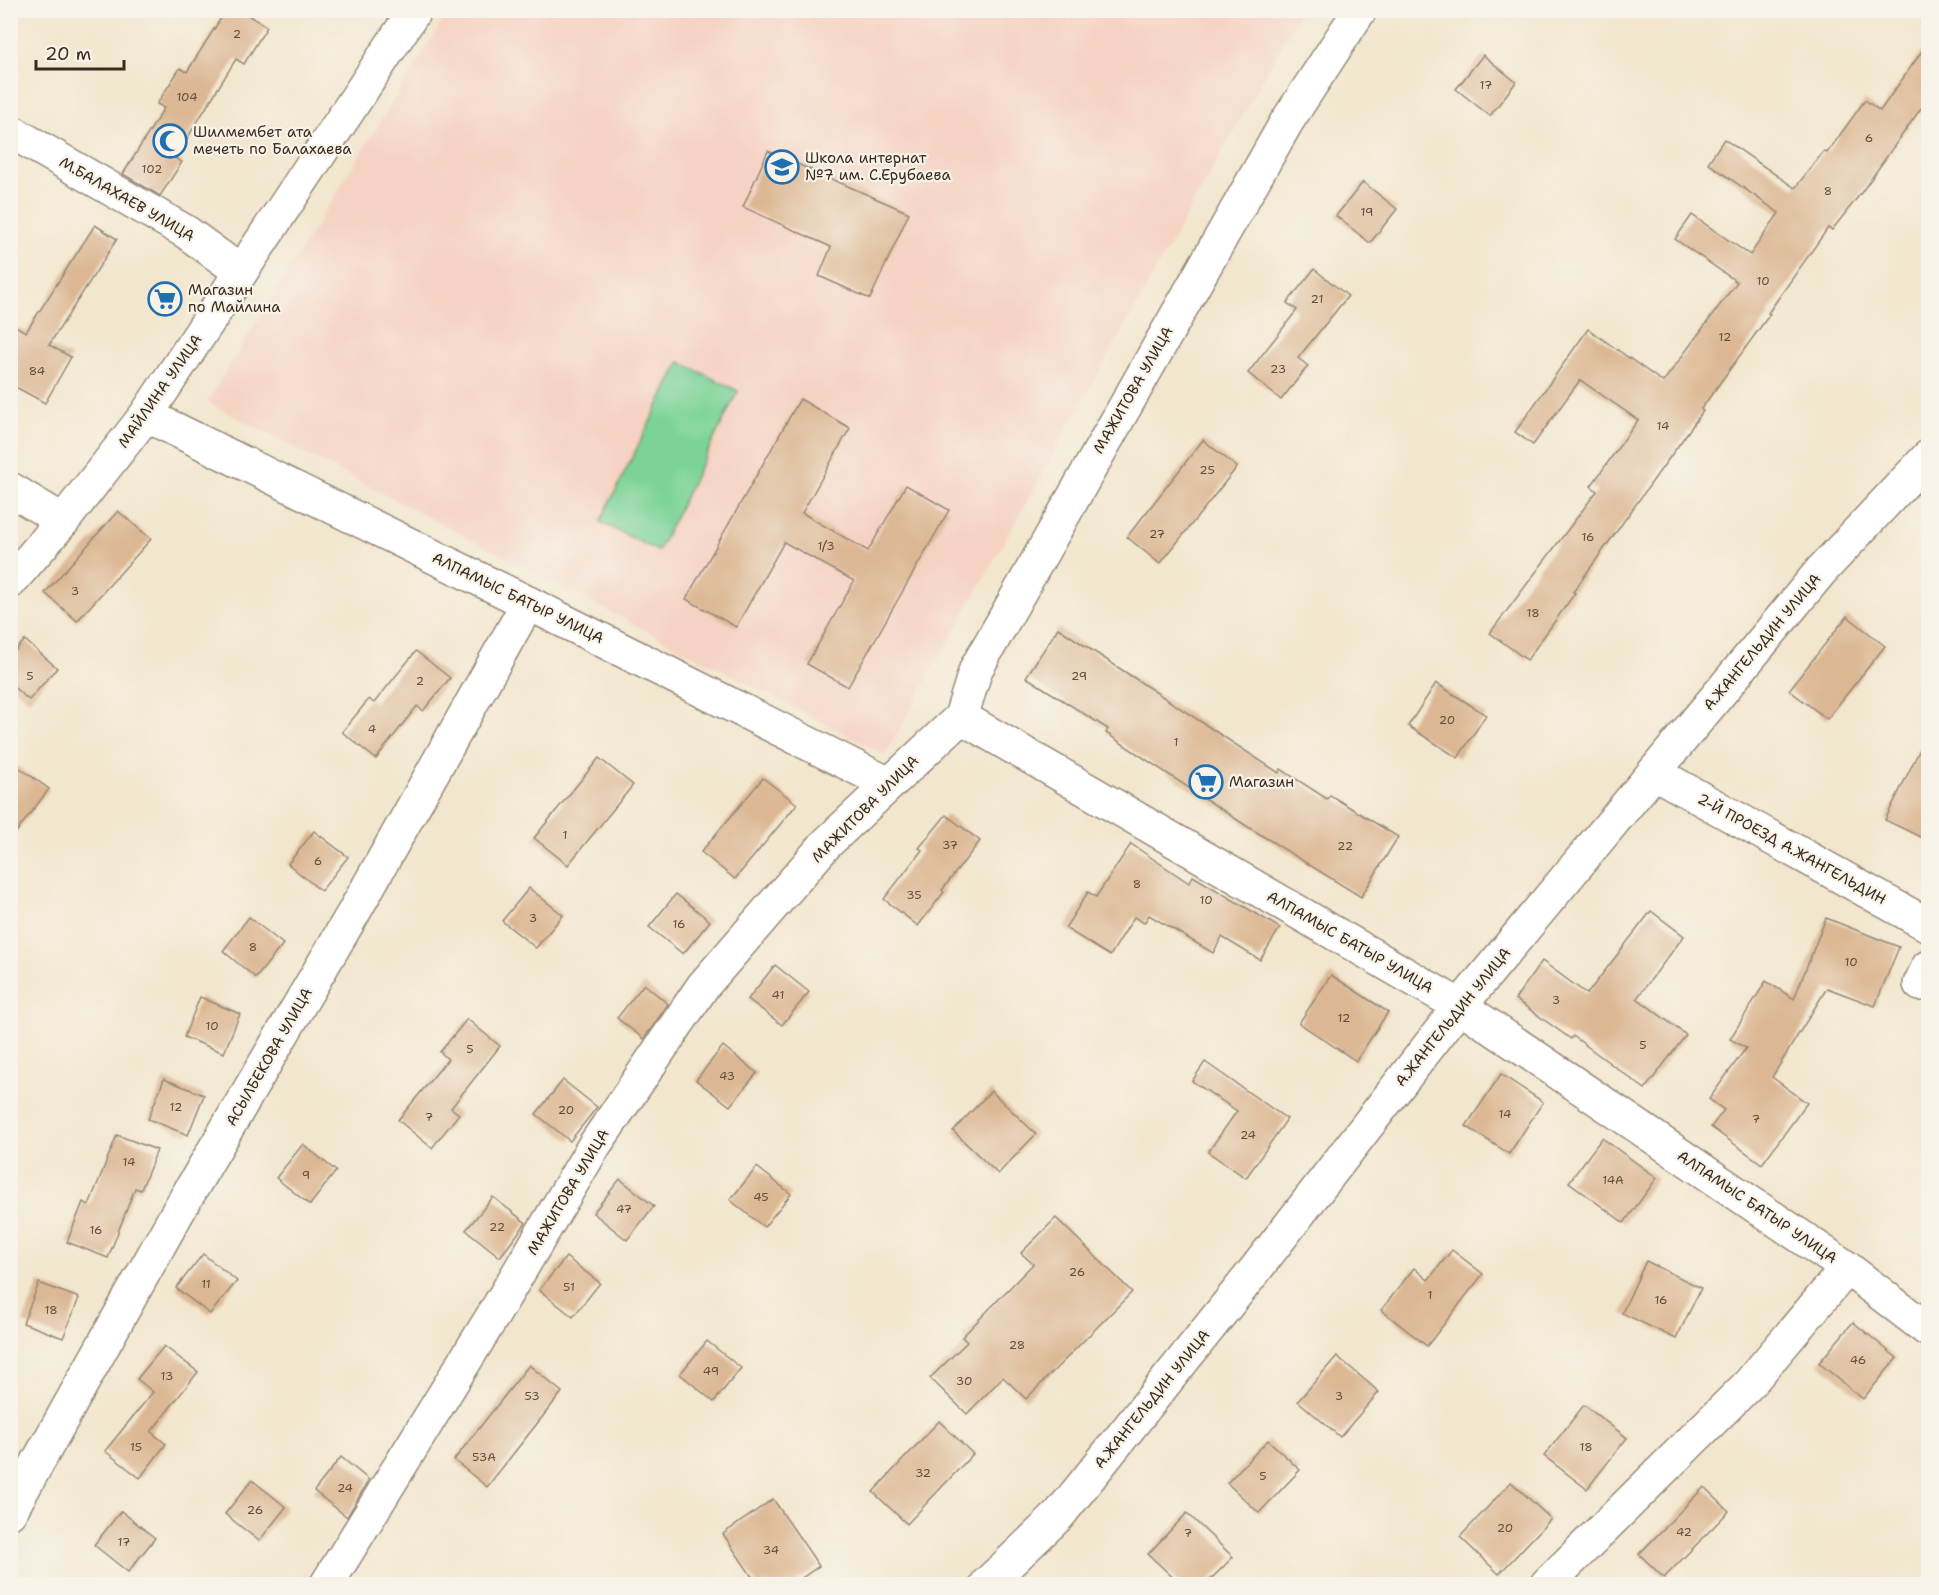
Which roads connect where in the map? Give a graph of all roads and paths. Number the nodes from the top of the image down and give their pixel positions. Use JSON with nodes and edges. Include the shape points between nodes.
{"nodes":[{"id":1,"x":415,"y":10,"type":"edge"},
{"id":2,"x":1360,"y":10,"type":"edge"},
{"id":3,"x":10,"y":131,"type":"edge"},
{"id":4,"x":241,"y":272,"type":"junction"},
{"id":5,"x":146,"y":416,"type":"junction"},
{"id":6,"x":1929,"y":458,"type":"edge"},
{"id":7,"x":10,"y":489,"type":"edge"},
{"id":8,"x":63,"y":521,"type":"junction"},
{"id":9,"x":10,"y":582,"type":"edge"},
{"id":10,"x":528,"y":603,"type":"junction"},
{"id":11,"x":961,"y":717,"type":"junction"},
{"id":12,"x":1655,"y":773,"type":"junction"},
{"id":13,"x":889,"y":784,"type":"junction"},
{"id":14,"x":1929,"y":925,"type":"edge"},
{"id":15,"x":1460,"y":1006,"type":"junction"},
{"id":16,"x":1847,"y":1268,"type":"junction"},
{"id":17,"x":1929,"y":1330,"type":"edge"},
{"id":18,"x":10,"y":1512,"type":"edge"},
{"id":19,"x":327,"y":1584,"type":"edge"},
{"id":20,"x":987,"y":1584,"type":"edge"},
{"id":21,"x":1547,"y":1584,"type":"edge"}],
"edges":[{"from":1,"to":4,"type":"street","name":"МАЙЛИНА УЛИЦА"},
{"from":2,"to":11,"type":"street","name":"МАЖИТОВА УЛИЦА","via":[[1286,123],[976,669]]},
{"from":3,"to":4,"type":"street","name":"М.БАЛАХАЕВ УЛИЦА","via":[[186,232]]},
{"from":4,"to":5,"type":"street","name":"МАЙЛИНА УЛИЦА"},
{"from":5,"to":8,"type":"street","name":"МАЙЛИНА УЛИЦА"},
{"from":5,"to":10,"type":"street","name":"АЛПАМЫС БАТЫР УЛИЦА"},
{"from":6,"to":12,"type":"street","name":"А.ЖАНГЕЛЬДИН УЛИЦА","via":[[1821,571]]},
{"from":7,"to":8,"type":"street"},
{"from":8,"to":9,"type":"street","name":"МАЙЛИНА УЛИЦА"},
{"from":10,"to":13,"type":"street","name":"АЛПАМЫС БАТЫР УЛИЦА"},
{"from":10,"to":18,"type":"street","name":"АСЫЛБЕКОВА УЛИЦА"},
{"from":11,"to":13,"type":"street","name":"МАЖИТОВА УЛИЦА"},
{"from":11,"to":15,"type":"street","name":"АЛПАМЫС БАТЫР УЛИЦА"},
{"from":12,"to":14,"type":"street","name":"2-Й ПРОЕЗД А.ЖАНГЕЛЬДИН"},
{"from":12,"to":15,"type":"street","name":"А.ЖАНГЕЛЬДИН УЛИЦА"},
{"from":13,"to":19,"type":"street","name":"МАЖИТОВА УЛИЦА","via":[[826,844],[703,986],[594,1146]]},
{"from":15,"to":16,"type":"street","name":"АЛПАМЫС БАТЫР УЛИЦА"},
{"from":15,"to":20,"type":"street","name":"А.ЖАНГЕЛЬДИН УЛИЦА","via":[[1059,1515]]},
{"from":16,"to":17,"type":"street","name":"АЛПАМЫС БАТЫР УЛИЦА"},
{"from":16,"to":21,"type":"street","name":"АЛПАМЫС БАТЫР УЛИЦА","via":[[1749,1383]]}]}
